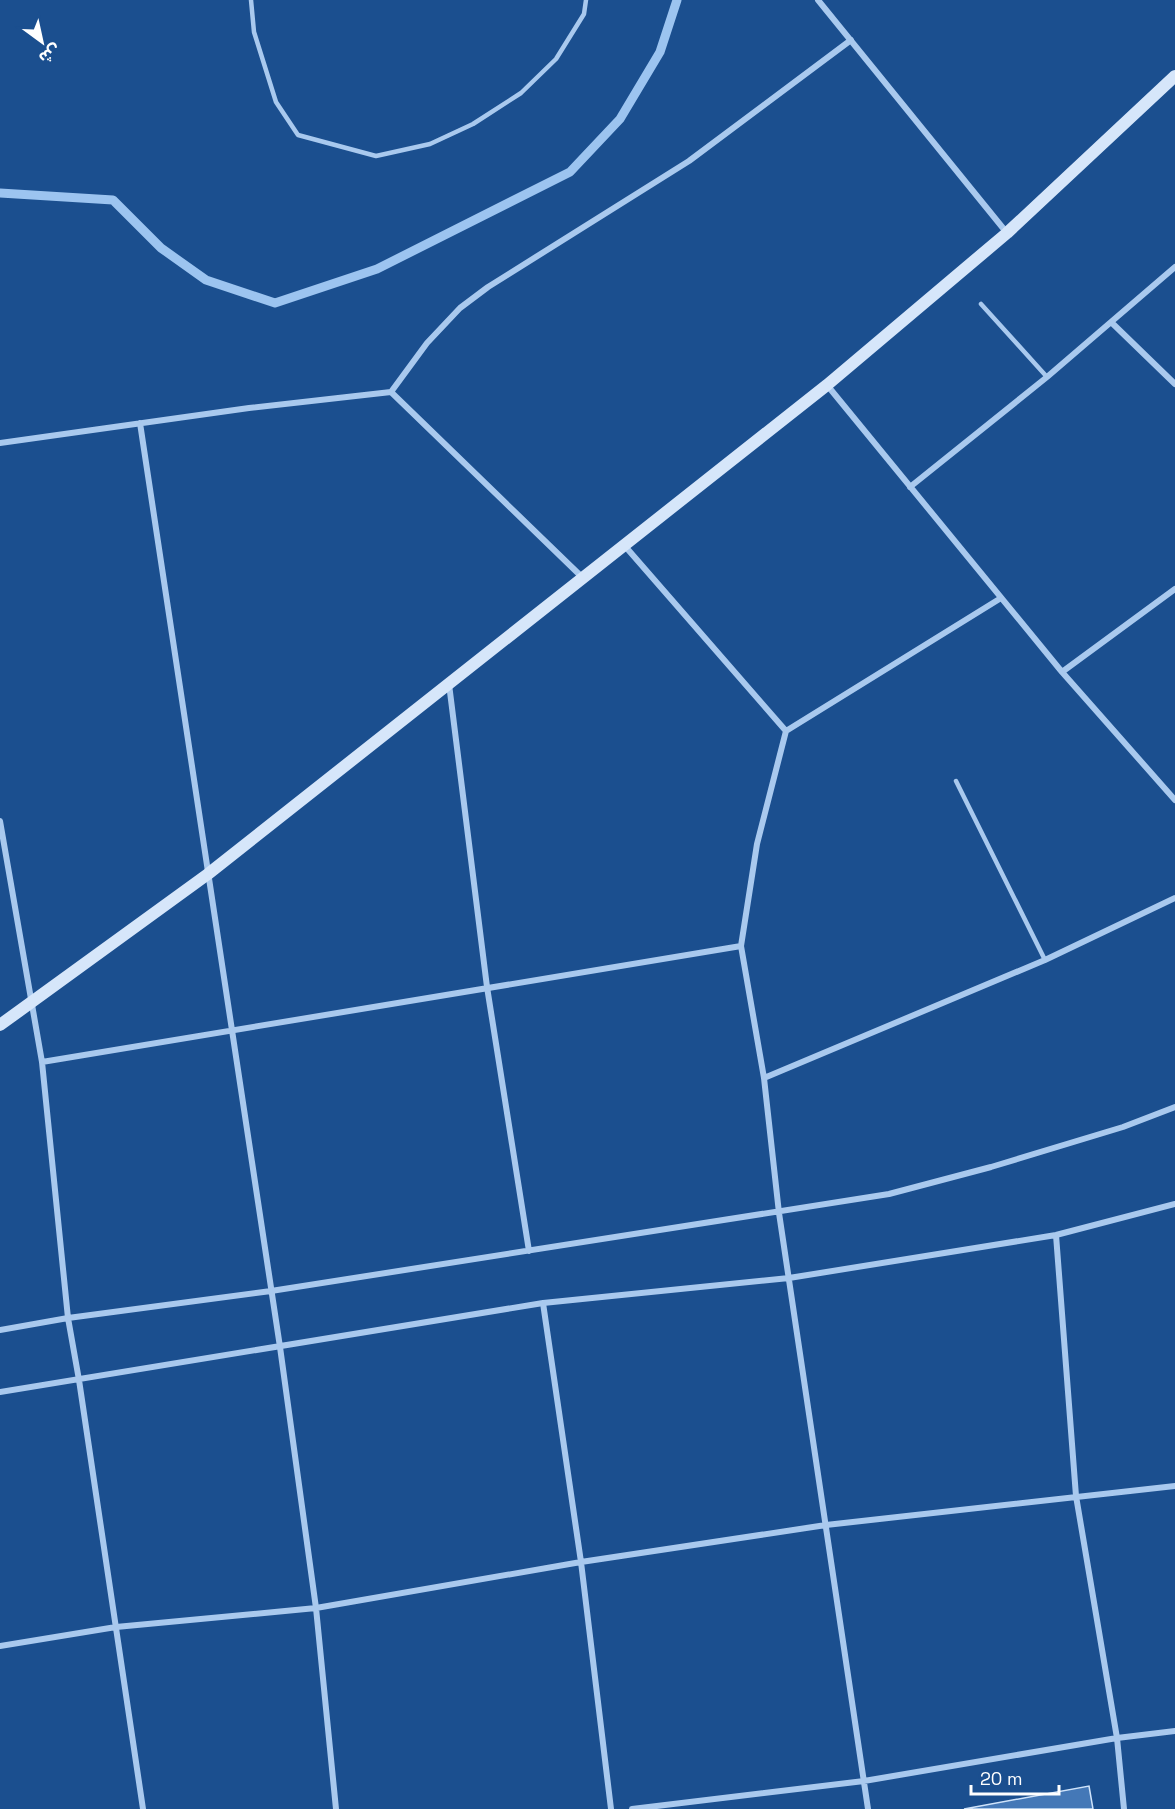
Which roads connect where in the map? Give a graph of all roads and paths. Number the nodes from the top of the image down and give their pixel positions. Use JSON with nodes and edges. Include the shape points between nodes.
{"nodes":[{"id":1,"x":251,"y":0,"type":"edge"},
{"id":2,"x":586,"y":0,"type":"edge"},
{"id":3,"x":818,"y":0,"type":"edge"},
{"id":4,"x":851,"y":40,"type":"junction"},
{"id":5,"x":1175,"y":76,"type":"edge"},
{"id":6,"x":1007,"y":233,"type":"junction"},
{"id":7,"x":1175,"y":267,"type":"edge"},
{"id":8,"x":981,"y":304,"type":"dead end"},
{"id":9,"x":1111,"y":322,"type":"junction"},
{"id":10,"x":1047,"y":377,"type":"junction"},
{"id":11,"x":1175,"y":384,"type":"edge"},
{"id":12,"x":827,"y":385,"type":"junction"},
{"id":13,"x":391,"y":392,"type":"junction"},
{"id":14,"x":140,"y":423,"type":"junction"},
{"id":15,"x":0,"y":442,"type":"edge"},
{"id":16,"x":910,"y":487,"type":"junction"},
{"id":17,"x":624,"y":545,"type":"junction"},
{"id":18,"x":583,"y":578,"type":"junction"},
{"id":19,"x":1175,"y":589,"type":"edge"},
{"id":20,"x":1001,"y":598,"type":"junction"},
{"id":21,"x":1062,"y":672,"type":"junction"},
{"id":22,"x":449,"y":683,"type":"junction"},
{"id":23,"x":786,"y":731,"type":"junction"},
{"id":24,"x":956,"y":781,"type":"dead end"},
{"id":25,"x":1175,"y":800,"type":"edge"},
{"id":26,"x":0,"y":821,"type":"edge"},
{"id":27,"x":208,"y":874,"type":"junction"},
{"id":28,"x":1175,"y":898,"type":"edge"},
{"id":29,"x":741,"y":946,"type":"junction"},
{"id":30,"x":1045,"y":960,"type":"junction"},
{"id":31,"x":488,"y":987,"type":"junction"},
{"id":32,"x":32,"y":1003,"type":"junction"},
{"id":33,"x":0,"y":1025,"type":"edge"},
{"id":34,"x":231,"y":1030,"type":"junction"},
{"id":35,"x":42,"y":1062,"type":"junction"},
{"id":36,"x":764,"y":1078,"type":"junction"},
{"id":37,"x":1175,"y":1107,"type":"edge"},
{"id":38,"x":1175,"y":1204,"type":"edge"},
{"id":39,"x":779,"y":1213,"type":"junction"},
{"id":40,"x":1056,"y":1235,"type":"junction"},
{"id":41,"x":529,"y":1251,"type":"junction"},
{"id":42,"x":789,"y":1278,"type":"junction"},
{"id":43,"x":271,"y":1291,"type":"junction"},
{"id":44,"x":543,"y":1303,"type":"junction"},
{"id":45,"x":68,"y":1318,"type":"junction"},
{"id":46,"x":0,"y":1330,"type":"edge"},
{"id":47,"x":280,"y":1347,"type":"junction"},
{"id":48,"x":79,"y":1380,"type":"junction"},
{"id":49,"x":0,"y":1392,"type":"edge"},
{"id":50,"x":1175,"y":1486,"type":"edge"},
{"id":51,"x":1076,"y":1496,"type":"junction"},
{"id":52,"x":826,"y":1525,"type":"junction"},
{"id":53,"x":581,"y":1562,"type":"junction"},
{"id":54,"x":316,"y":1608,"type":"junction"},
{"id":55,"x":116,"y":1627,"type":"junction"},
{"id":56,"x":0,"y":1646,"type":"edge"},
{"id":57,"x":1175,"y":1731,"type":"edge"},
{"id":58,"x":1116,"y":1738,"type":"junction"},
{"id":59,"x":864,"y":1781,"type":"junction"},
{"id":60,"x":143,"y":1809,"type":"edge"},
{"id":61,"x":336,"y":1809,"type":"edge"},
{"id":62,"x":611,"y":1809,"type":"edge"},
{"id":63,"x":632,"y":1809,"type":"edge"},
{"id":64,"x":868,"y":1809,"type":"edge"},
{"id":65,"x":1124,"y":1809,"type":"edge"}],
"edges":[{"from":1,"to":2,"type":"lane","via":[[254,32],[276,102],[298,135],[376,156],[430,144],[473,124],[520,93],[556,59],[584,14]]},
{"from":3,"to":4,"type":"street"},
{"from":4,"to":6,"type":"street"},
{"from":4,"to":13,"type":"street","via":[[689,161],[460,308]]},
{"from":5,"to":6,"type":"main road"},
{"from":6,"to":12,"type":"main road"},
{"from":7,"to":9,"type":"street"},
{"from":8,"to":10,"type":"lane"},
{"from":9,"to":10,"type":"street"},
{"from":9,"to":11,"type":"street"},
{"from":10,"to":16,"type":"street"},
{"from":12,"to":16,"type":"street"},
{"from":12,"to":17,"type":"main road"},
{"from":13,"to":14,"type":"street"},
{"from":13,"to":18,"type":"street"},
{"from":14,"to":15,"type":"street"},
{"from":14,"to":27,"type":"street"},
{"from":16,"to":20,"type":"street"},
{"from":17,"to":18,"type":"main road"},
{"from":17,"to":23,"type":"street"},
{"from":18,"to":22,"type":"main road"},
{"from":19,"to":21,"type":"street"},
{"from":20,"to":21,"type":"street"},
{"from":20,"to":23,"type":"street"},
{"from":21,"to":25,"type":"street"},
{"from":22,"to":27,"type":"main road"},
{"from":22,"to":31,"type":"street"},
{"from":23,"to":29,"type":"street","via":[[757,844]]},
{"from":24,"to":30,"type":"lane"},
{"from":26,"to":32,"type":"street"},
{"from":27,"to":32,"type":"main road"},
{"from":27,"to":34,"type":"street"},
{"from":28,"to":30,"type":"street"},
{"from":29,"to":31,"type":"street"},
{"from":29,"to":36,"type":"street"},
{"from":30,"to":36,"type":"street"},
{"from":31,"to":34,"type":"street"},
{"from":31,"to":41,"type":"street"},
{"from":32,"to":33,"type":"main road"},
{"from":32,"to":35,"type":"street"},
{"from":34,"to":35,"type":"street"},
{"from":34,"to":43,"type":"street"},
{"from":35,"to":45,"type":"street"},
{"from":36,"to":39,"type":"street"},
{"from":37,"to":39,"type":"street","via":[[991,1167],[889,1194]]},
{"from":38,"to":40,"type":"street"},
{"from":39,"to":41,"type":"street"},
{"from":39,"to":42,"type":"street"},
{"from":40,"to":42,"type":"street"},
{"from":40,"to":51,"type":"street"},
{"from":41,"to":43,"type":"street"},
{"from":42,"to":44,"type":"street"},
{"from":42,"to":52,"type":"street"},
{"from":43,"to":45,"type":"street"},
{"from":43,"to":47,"type":"street"},
{"from":44,"to":47,"type":"street"},
{"from":44,"to":53,"type":"street"},
{"from":45,"to":46,"type":"street"},
{"from":45,"to":48,"type":"street"},
{"from":47,"to":48,"type":"street"},
{"from":47,"to":54,"type":"street"},
{"from":48,"to":49,"type":"street"},
{"from":48,"to":55,"type":"street"},
{"from":50,"to":51,"type":"street"},
{"from":51,"to":52,"type":"street"},
{"from":51,"to":58,"type":"street"},
{"from":52,"to":53,"type":"street"},
{"from":52,"to":59,"type":"street"},
{"from":53,"to":54,"type":"street"},
{"from":53,"to":62,"type":"street"},
{"from":54,"to":55,"type":"street"},
{"from":54,"to":61,"type":"street"},
{"from":55,"to":56,"type":"street"},
{"from":55,"to":60,"type":"street"},
{"from":57,"to":58,"type":"street"},
{"from":58,"to":59,"type":"street"},
{"from":58,"to":65,"type":"street"},
{"from":59,"to":63,"type":"street"},
{"from":59,"to":64,"type":"street"}]}
